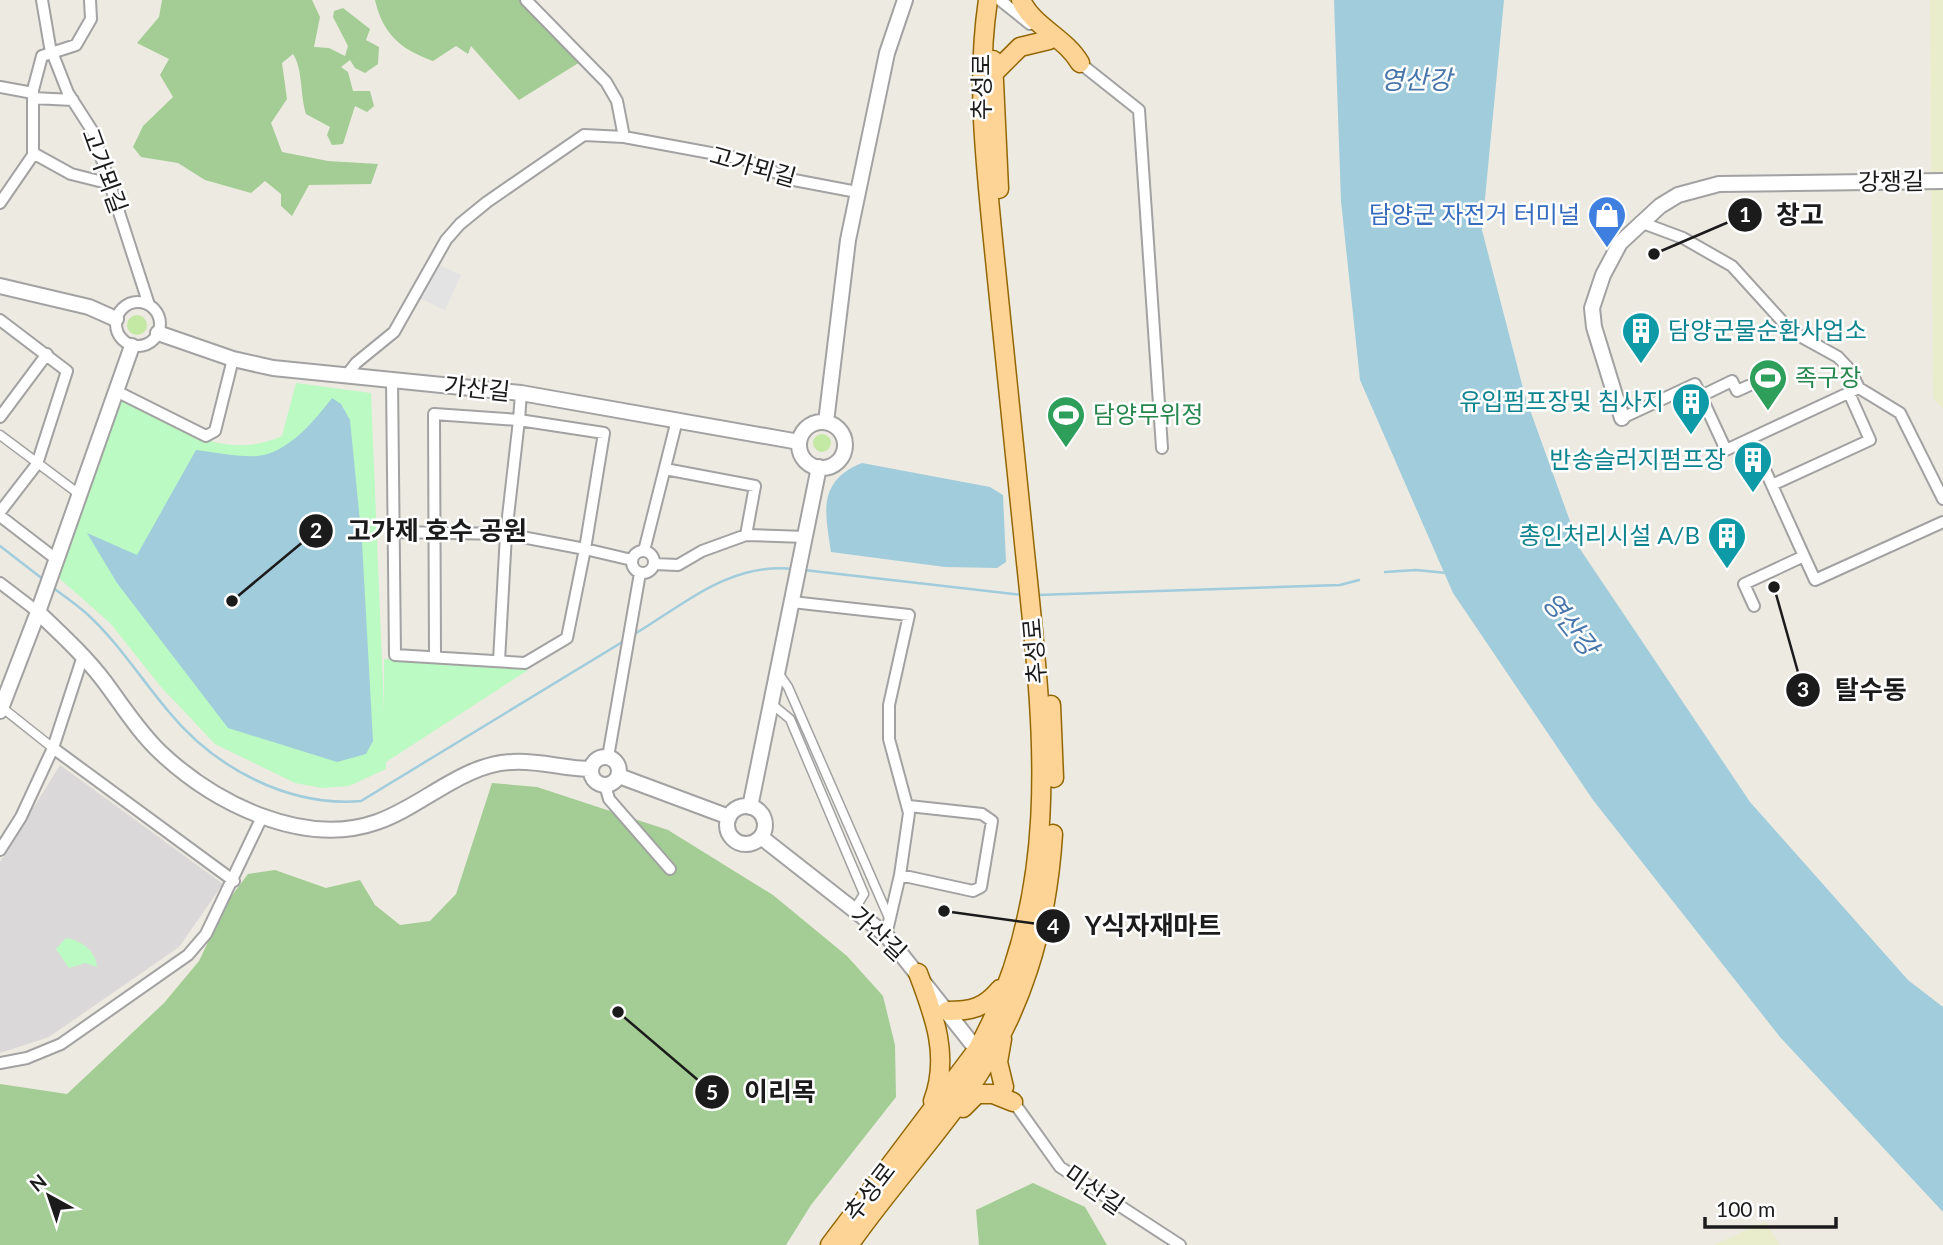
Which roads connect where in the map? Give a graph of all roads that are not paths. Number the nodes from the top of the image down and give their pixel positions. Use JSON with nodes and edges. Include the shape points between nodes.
{"nodes":[{"id":1,"x":42,"y":0,"type":"edge"},
{"id":2,"x":90,"y":0,"type":"edge"},
{"id":3,"x":526,"y":0,"type":"edge"},
{"id":4,"x":905,"y":0,"type":"edge"},
{"id":5,"x":988,"y":0,"type":"edge"},
{"id":6,"x":999,"y":0,"type":"edge"},
{"id":7,"x":1021,"y":0,"type":"edge"},
{"id":8,"x":1049,"y":40,"type":"junction"},
{"id":9,"x":53,"y":54,"type":"junction"},
{"id":10,"x":1080,"y":63,"type":"junction"},
{"id":11,"x":993,"y":74,"type":"junction"},
{"id":12,"x":0,"y":87,"type":"edge"},
{"id":13,"x":33,"y":96,"type":"junction"},
{"id":14,"x":73,"y":100,"type":"junction"},
{"id":15,"x":624,"y":137,"type":"junction"},
{"id":16,"x":33,"y":153,"type":"junction"},
{"id":17,"x":1943,"y":181,"type":"edge"},
{"id":18,"x":107,"y":183,"type":"junction"},
{"id":19,"x":857,"y":192,"type":"junction"},
{"id":20,"x":0,"y":203,"type":"edge"},
{"id":21,"x":1640,"y":222,"type":"junction"},
{"id":22,"x":0,"y":286,"type":"edge"},
{"id":23,"x":149,"y":305,"type":"junction"},
{"id":24,"x":117,"y":319,"type":"junction"},
{"id":25,"x":0,"y":320,"type":"edge"},
{"id":26,"x":158,"y":333,"type":"junction"},
{"id":27,"x":132,"y":346,"type":"junction"},
{"id":28,"x":47,"y":354,"type":"junction"},
{"id":29,"x":233,"y":359,"type":"junction"},
{"id":30,"x":346,"y":376,"type":"junction"},
{"id":31,"x":392,"y":380,"type":"junction"},
{"id":32,"x":1748,"y":386,"type":"dead end"},
{"id":33,"x":116,"y":391,"type":"junction"},
{"id":34,"x":1854,"y":391,"type":"junction"},
{"id":35,"x":520,"y":393,"type":"junction"},
{"id":36,"x":1700,"y":396,"type":"junction"},
{"id":37,"x":0,"y":416,"type":"edge"},
{"id":38,"x":1622,"y":418,"type":"joint"},
{"id":39,"x":519,"y":419,"type":"junction"},
{"id":40,"x":677,"y":420,"type":"junction"},
{"id":41,"x":826,"y":422,"type":"junction"},
{"id":42,"x":0,"y":435,"type":"edge"},
{"id":43,"x":1751,"y":439,"type":"junction"},
{"id":44,"x":799,"y":442,"type":"junction"},
{"id":45,"x":1162,"y":448,"type":"dead end"},
{"id":46,"x":37,"y":464,"type":"junction"},
{"id":47,"x":819,"y":467,"type":"junction"},
{"id":48,"x":665,"y":469,"type":"junction"},
{"id":49,"x":1772,"y":485,"type":"junction"},
{"id":50,"x":79,"y":494,"type":"junction"},
{"id":51,"x":1943,"y":499,"type":"edge"},
{"id":52,"x":0,"y":514,"type":"edge"},
{"id":53,"x":1943,"y":522,"type":"edge"},
{"id":54,"x":394,"y":532,"type":"junction"},
{"id":55,"x":434,"y":533,"type":"junction"},
{"id":56,"x":506,"y":534,"type":"junction"},
{"id":57,"x":746,"y":535,"type":"junction"},
{"id":58,"x":806,"y":537,"type":"junction"},
{"id":59,"x":585,"y":550,"type":"junction"},
{"id":60,"x":644,"y":551,"type":"junction"},
{"id":61,"x":1804,"y":556,"type":"junction"},
{"id":62,"x":632,"y":560,"type":"junction"},
{"id":63,"x":55,"y":563,"type":"junction"},
{"id":64,"x":654,"y":564,"type":"junction"},
{"id":65,"x":640,"y":573,"type":"junction"},
{"id":66,"x":1033,"y":576,"type":"junction"},
{"id":67,"x":0,"y":583,"type":"edge"},
{"id":68,"x":792,"y":602,"type":"junction"},
{"id":69,"x":1754,"y":606,"type":"dead end"},
{"id":70,"x":40,"y":607,"type":"junction"},
{"id":71,"x":1037,"y":616,"type":"junction"},
{"id":72,"x":83,"y":656,"type":"junction"},
{"id":73,"x":435,"y":657,"type":"junction"},
{"id":74,"x":499,"y":661,"type":"junction"},
{"id":75,"x":779,"y":674,"type":"junction"},
{"id":76,"x":773,"y":705,"type":"junction"},
{"id":77,"x":1,"y":708,"type":"edge"},
{"id":78,"x":53,"y":748,"type":"junction"},
{"id":79,"x":608,"y":757,"type":"junction"},
{"id":80,"x":592,"y":769,"type":"junction"},
{"id":81,"x":618,"y":776,"type":"junction"},
{"id":82,"x":606,"y":785,"type":"junction"},
{"id":83,"x":909,"y":806,"type":"junction"},
{"id":84,"x":750,"y":807,"type":"junction"},
{"id":85,"x":262,"y":817,"type":"junction"},
{"id":86,"x":729,"y":817,"type":"junction"},
{"id":87,"x":761,"y":837,"type":"junction"},
{"id":88,"x":0,"y":850,"type":"edge"},
{"id":89,"x":670,"y":869,"type":"dead end"},
{"id":90,"x":900,"y":874,"type":"junction"},
{"id":91,"x":234,"y":881,"type":"junction"},
{"id":92,"x":854,"y":910,"type":"junction"},
{"id":93,"x":889,"y":918,"type":"junction"},
{"id":94,"x":886,"y":935,"type":"junction"},
{"id":95,"x":918,"y":973,"type":"junction"},
{"id":96,"x":1006,"y":981,"type":"junction"},
{"id":97,"x":947,"y":1011,"type":"junction"},
{"id":98,"x":1003,"y":1031,"type":"junction"},
{"id":99,"x":982,"y":1054,"type":"junction"},
{"id":100,"x":0,"y":1063,"type":"edge"},
{"id":101,"x":1009,"y":1094,"type":"junction"},
{"id":102,"x":932,"y":1124,"type":"junction"},
{"id":103,"x":830,"y":1245,"type":"edge"},
{"id":104,"x":849,"y":1245,"type":"edge"},
{"id":105,"x":1180,"y":1245,"type":"edge"}],
"edges":[{"from":1,"to":9,"type":"street","name":"고가뫼길"},
{"from":2,"to":9,"type":"street","via":[[91,19],[81,40]]},
{"from":3,"to":15,"type":"street","via":[[606,82],[617,101]]},
{"from":4,"to":19,"type":"street","via":[[887,53]]},
{"from":5,"to":66,"type":"main road","name":"추성로","via":[[982,39],[983,149]]},
{"from":6,"to":8,"type":"street"},
{"from":6,"to":11,"type":"main road","name":"추성로"},
{"from":7,"to":10,"type":"main road","via":[[1027,14],[1072,50]]},
{"from":8,"to":10,"type":"street"},
{"from":8,"to":11,"type":"main road","via":[[1020,47]]},
{"from":9,"to":13,"type":"street","via":[[42,56]]},
{"from":9,"to":14,"type":"street","name":"고가뫼길"},
{"from":10,"to":45,"type":"street","via":[[1139,110]]},
{"from":11,"to":66,"type":"main road","name":"추성로","via":[[1001,222]]},
{"from":12,"to":13,"type":"street"},
{"from":13,"to":14,"type":"street"},
{"from":13,"to":16,"type":"street"},
{"from":14,"to":18,"type":"street","name":"고가뫼길","via":[[93,132]]},
{"from":15,"to":19,"type":"street","name":"고가뫼길","via":[[743,159],[794,180]]},
{"from":15,"to":30,"type":"street","name":"고가뫼길","via":[[584,135],[460,224],[394,332]]},
{"from":16,"to":18,"type":"street","via":[[71,174]]},
{"from":16,"to":20,"type":"street"},
{"from":17,"to":21,"type":"street","name":"강쟁길","via":[[1719,184],[1678,195]]},
{"from":18,"to":23,"type":"street","name":"고가뫼길"},
{"from":19,"to":41,"type":"street","via":[[840,289]]},
{"from":21,"to":34,"type":"street","via":[[1732,266],[1791,331],[1838,357],[1850,370]]},
{"from":21,"to":38,"type":"street","name":"강쟁길","via":[[1614,254],[1592,308]]},
{"from":22,"to":24,"type":"street","via":[[89,307]]},
{"from":23,"to":24,"type":"street","via":[[129,304]]},
{"from":23,"to":26,"type":"street","via":[[157,314]]},
{"from":24,"to":27,"type":"street","via":[[117,332]]},
{"from":25,"to":28,"type":"street"},
{"from":26,"to":27,"type":"street","via":[[144,345]]},
{"from":26,"to":29,"type":"street","name":"가산길"},
{"from":27,"to":33,"type":"street"},
{"from":28,"to":37,"type":"street"},
{"from":28,"to":46,"type":"street","via":[[67,370]]},
{"from":29,"to":30,"type":"street","name":"가산길"},
{"from":29,"to":33,"type":"street","via":[[215,431],[206,436]]},
{"from":30,"to":31,"type":"street","name":"가산길"},
{"from":31,"to":35,"type":"street","name":"가산길"},
{"from":31,"to":54,"type":"street"},
{"from":32,"to":36,"type":"street","via":[[1737,391],[1732,381]]},
{"from":33,"to":50,"type":"street"},
{"from":34,"to":43,"type":"street"},
{"from":34,"to":49,"type":"street","via":[[1870,440]]},
{"from":34,"to":51,"type":"street","via":[[1906,420]]},
{"from":35,"to":39,"type":"street"},
{"from":35,"to":40,"type":"street","name":"가산길"},
{"from":36,"to":38,"type":"street","via":[[1695,384]]},
{"from":36,"to":43,"type":"street","via":[[1726,450]]},
{"from":39,"to":55,"type":"street","via":[[434,414]]},
{"from":39,"to":56,"type":"street"},
{"from":39,"to":59,"type":"street","via":[[604,433]]},
{"from":40,"to":44,"type":"street","name":"가산길"},
{"from":40,"to":48,"type":"street"},
{"from":41,"to":44,"type":"street","via":[[811,424]]},
{"from":41,"to":47,"type":"street","via":[[838,429],[845,447],[838,461]]},
{"from":42,"to":46,"type":"street"},
{"from":43,"to":49,"type":"street"},
{"from":44,"to":47,"type":"street","via":[[806,461]]},
{"from":46,"to":50,"type":"street"},
{"from":46,"to":52,"type":"street"},
{"from":47,"to":58,"type":"street"},
{"from":48,"to":57,"type":"street","via":[[755,486]]},
{"from":48,"to":60,"type":"street"},
{"from":49,"to":61,"type":"street"},
{"from":50,"to":63,"type":"street"},
{"from":52,"to":63,"type":"street"},
{"from":53,"to":61,"type":"street","via":[[1815,580]]},
{"from":54,"to":55,"type":"street"},
{"from":54,"to":73,"type":"street","via":[[395,655]]},
{"from":55,"to":56,"type":"street"},
{"from":55,"to":73,"type":"street"},
{"from":56,"to":59,"type":"street"},
{"from":56,"to":74,"type":"street"},
{"from":57,"to":58,"type":"street"},
{"from":57,"to":64,"type":"street","via":[[678,565]]},
{"from":58,"to":68,"type":"street"},
{"from":59,"to":62,"type":"street"},
{"from":59,"to":74,"type":"street","via":[[567,638],[525,663]]},
{"from":60,"to":62,"type":"street"},
{"from":60,"to":64,"type":"street"},
{"from":61,"to":69,"type":"street","via":[[1744,584]]},
{"from":62,"to":65,"type":"street"},
{"from":63,"to":70,"type":"street"},
{"from":64,"to":65,"type":"street"},
{"from":65,"to":79,"type":"street"},
{"from":66,"to":71,"type":"main road","name":"추성로"},
{"from":67,"to":70,"type":"street"},
{"from":68,"to":75,"type":"street"},
{"from":68,"to":83,"type":"street","via":[[909,615],[889,705],[888,739]]},
{"from":70,"to":72,"type":"street"},
{"from":70,"to":77,"type":"street"},
{"from":71,"to":96,"type":"main road","name":"추성로","via":[[1043,753],[1041,841],[1020,944]]},
{"from":71,"to":98,"type":"main road","name":"추성로","via":[[1055,748],[1053,837],[1039,942]]},
{"from":72,"to":78,"type":"street"},
{"from":72,"to":85,"type":"street","via":[[159,752],[219,795]]},
{"from":73,"to":74,"type":"street"},
{"from":75,"to":76,"type":"street"},
{"from":75,"to":93,"type":"street"},
{"from":76,"to":84,"type":"street"},
{"from":76,"to":92,"type":"street","via":[[790,719],[864,894]]},
{"from":77,"to":78,"type":"street"},
{"from":78,"to":88,"type":"street"},
{"from":78,"to":91,"type":"street"},
{"from":79,"to":80,"type":"street","via":[[599,758]]},
{"from":79,"to":81,"type":"street","via":[[618,764]]},
{"from":80,"to":82,"type":"street","via":[[593,778]]},
{"from":80,"to":85,"type":"street","via":[[514,761],[492,765],[360,828],[327,830]]},
{"from":81,"to":82,"type":"street"},
{"from":81,"to":86,"type":"street"},
{"from":82,"to":89,"type":"street","via":[[609,799]]},
{"from":83,"to":90,"type":"street"},
{"from":83,"to":90,"type":"street","via":[[982,814],[992,821],[981,887],[973,891]]},
{"from":84,"to":86,"type":"street","via":[[737,808]]},
{"from":84,"to":87,"type":"street","via":[[764,819]]},
{"from":85,"to":91,"type":"street"},
{"from":86,"to":87,"type":"street","via":[[727,829],[738,843],[750,844]]},
{"from":87,"to":92,"type":"street","name":"가산길"},
{"from":90,"to":93,"type":"street"},
{"from":91,"to":100,"type":"street","via":[[206,934],[188,955],[61,1044]]},
{"from":92,"to":94,"type":"street","name":"가산길"},
{"from":93,"to":94,"type":"street"},
{"from":94,"to":95,"type":"street","name":"가산길"},
{"from":95,"to":97,"type":"street","name":"가산길"},
{"from":95,"to":102,"type":"main road","via":[[937,1020],[940,1046]]},
{"from":96,"to":97,"type":"main road","via":[[975,1010]]},
{"from":96,"to":99,"type":"main road","name":"추성로"},
{"from":97,"to":99,"type":"street","name":"가산길"},
{"from":98,"to":99,"type":"main road","name":"추성로"},
{"from":98,"to":101,"type":"main road","via":[[998,1062]]},
{"from":99,"to":101,"type":"street","name":"미산길"},
{"from":99,"to":102,"type":"main road","name":"추성로","via":[[967,1092]]},
{"from":101,"to":102,"type":"main road","via":[[977,1094]]},
{"from":101,"to":105,"type":"street","name":"미산길","via":[[1060,1167]]},
{"from":102,"to":103,"type":"main road","name":"추성로"},
{"from":102,"to":104,"type":"main road","name":"추성로"}]}
